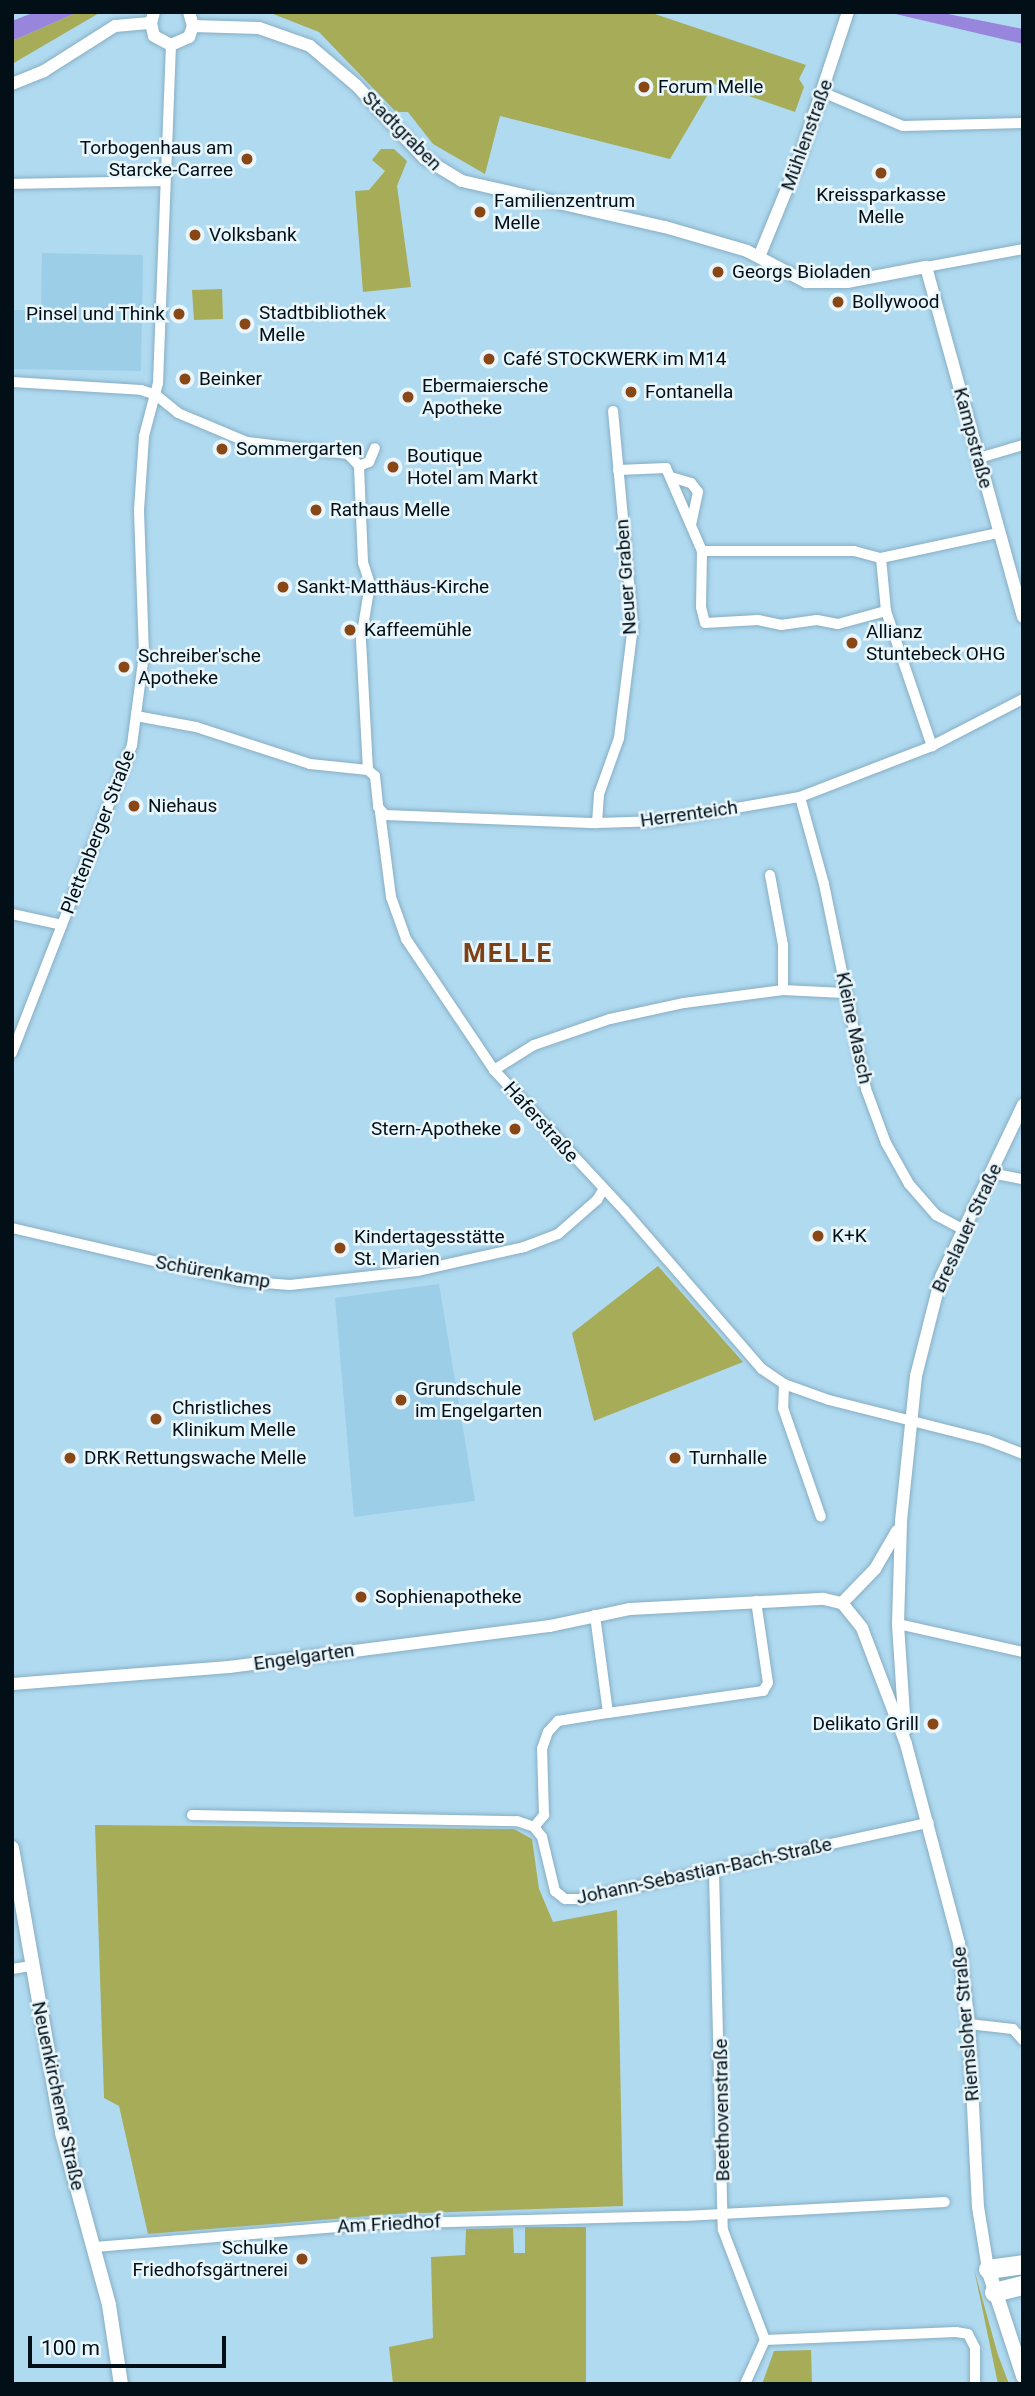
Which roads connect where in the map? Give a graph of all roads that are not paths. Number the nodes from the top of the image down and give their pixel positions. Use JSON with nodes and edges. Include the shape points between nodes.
{"nodes":[{"id":1,"x":189,"y":12,"type":"edge"},
{"id":2,"x":848,"y":12,"type":"edge"},
{"id":3,"x":152,"y":18,"type":"edge"},
{"id":4,"x":193,"y":26,"type":"junction"},
{"id":5,"x":171,"y":45,"type":"junction"},
{"id":6,"x":12,"y":84,"type":"edge"},
{"id":7,"x":822,"y":92,"type":"junction"},
{"id":8,"x":1023,"y":123,"type":"edge"},
{"id":9,"x":163,"y":181,"type":"junction"},
{"id":10,"x":12,"y":184,"type":"edge"},
{"id":11,"x":1023,"y":249,"type":"edge"},
{"id":12,"x":760,"y":257,"type":"junction"},
{"id":13,"x":926,"y":267,"type":"junction"},
{"id":14,"x":12,"y":382,"type":"edge"},
{"id":15,"x":156,"y":395,"type":"junction"},
{"id":16,"x":613,"y":411,"type":"dead end"},
{"id":17,"x":1023,"y":445,"type":"edge"},
{"id":18,"x":375,"y":448,"type":"dead end"},
{"id":19,"x":979,"y":458,"type":"junction"},
{"id":20,"x":359,"y":466,"type":"junction"},
{"id":21,"x":618,"y":470,"type":"junction"},
{"id":22,"x":671,"y":477,"type":"junction"},
{"id":23,"x":691,"y":524,"type":"junction"},
{"id":24,"x":998,"y":533,"type":"junction"},
{"id":25,"x":702,"y":551,"type":"junction"},
{"id":26,"x":881,"y":558,"type":"junction"},
{"id":27,"x":886,"y":611,"type":"junction"},
{"id":28,"x":1022,"y":613,"type":"edge"},
{"id":29,"x":1023,"y":699,"type":"edge"},
{"id":30,"x":136,"y":716,"type":"junction"},
{"id":31,"x":932,"y":746,"type":"junction"},
{"id":32,"x":368,"y":770,"type":"junction"},
{"id":33,"x":800,"y":797,"type":"junction"},
{"id":34,"x":380,"y":812,"type":"junction"},
{"id":35,"x":597,"y":823,"type":"junction"},
{"id":36,"x":770,"y":875,"type":"dead end"},
{"id":37,"x":12,"y":914,"type":"edge"},
{"id":38,"x":62,"y":925,"type":"junction"},
{"id":39,"x":783,"y":989,"type":"junction"},
{"id":40,"x":845,"y":993,"type":"junction"},
{"id":41,"x":12,"y":1053,"type":"edge"},
{"id":42,"x":494,"y":1070,"type":"junction"},
{"id":43,"x":1023,"y":1105,"type":"edge"},
{"id":44,"x":991,"y":1173,"type":"junction"},
{"id":45,"x":1023,"y":1179,"type":"edge"},
{"id":46,"x":603,"y":1190,"type":"junction"},
{"id":47,"x":12,"y":1228,"type":"edge"},
{"id":48,"x":962,"y":1229,"type":"junction"},
{"id":49,"x":784,"y":1384,"type":"junction"},
{"id":50,"x":913,"y":1420,"type":"junction"},
{"id":51,"x":1023,"y":1454,"type":"edge"},
{"id":52,"x":821,"y":1517,"type":"dead end"},
{"id":53,"x":901,"y":1521,"type":"junction"},
{"id":54,"x":756,"y":1601,"type":"junction"},
{"id":55,"x":842,"y":1603,"type":"junction"},
{"id":56,"x":595,"y":1615,"type":"junction"},
{"id":57,"x":898,"y":1624,"type":"junction"},
{"id":58,"x":1023,"y":1652,"type":"edge"},
{"id":59,"x":12,"y":1684,"type":"edge"},
{"id":60,"x":608,"y":1713,"type":"junction"},
{"id":61,"x":906,"y":1744,"type":"junction"},
{"id":62,"x":192,"y":1815,"type":"dead end"},
{"id":63,"x":929,"y":1823,"type":"junction"},
{"id":64,"x":534,"y":1827,"type":"junction"},
{"id":65,"x":12,"y":1848,"type":"edge"},
{"id":66,"x":714,"y":1872,"type":"junction"},
{"id":67,"x":32,"y":1966,"type":"junction"},
{"id":68,"x":12,"y":1969,"type":"edge"},
{"id":69,"x":969,"y":2024,"type":"junction"},
{"id":70,"x":1023,"y":2040,"type":"edge"},
{"id":71,"x":945,"y":2202,"type":"dead end"},
{"id":72,"x":723,"y":2213,"type":"junction"},
{"id":73,"x":95,"y":2247,"type":"junction"},
{"id":74,"x":1023,"y":2264,"type":"edge"},
{"id":75,"x":988,"y":2269,"type":"junction"},
{"id":76,"x":1023,"y":2285,"type":"edge"},
{"id":77,"x":993,"y":2292,"type":"junction"},
{"id":78,"x":765,"y":2340,"type":"junction"},
{"id":79,"x":1023,"y":2376,"type":"edge"},
{"id":80,"x":121,"y":2384,"type":"edge"},
{"id":81,"x":745,"y":2384,"type":"edge"},
{"id":82,"x":975,"y":2384,"type":"edge"}],
"edges":[{"from":1,"to":4,"type":"street"},
{"from":2,"to":7,"type":"street","name":"Mühlenstraße"},
{"from":3,"to":5,"type":"street","via":[[159,41]]},
{"from":3,"to":6,"type":"street","via":[[115,26],[44,71]]},
{"from":4,"to":5,"type":"street","via":[[184,41]]},
{"from":4,"to":12,"type":"street","name":"Stadtgraben","via":[[259,28],[310,46],[356,85],[424,158],[462,181],[665,227]]},
{"from":5,"to":9,"type":"street","name":"Plettenberger Straße"},
{"from":7,"to":8,"type":"street","via":[[903,126]]},
{"from":7,"to":12,"type":"street","name":"Mühlenstraße"},
{"from":9,"to":10,"type":"street"},
{"from":9,"to":15,"type":"street","name":"Plettenberger Straße"},
{"from":11,"to":13,"type":"street"},
{"from":12,"to":13,"type":"street","name":"Stadtgraben","via":[[787,275],[827,283]]},
{"from":13,"to":19,"type":"street","name":"Kampstraße"},
{"from":14,"to":15,"type":"street","via":[[125,386]]},
{"from":15,"to":20,"type":"street","via":[[178,413],[247,442],[348,454]]},
{"from":15,"to":30,"type":"street","name":"Plettenberger Straße","via":[[144,436],[138,565],[144,654]]},
{"from":16,"to":21,"type":"street","name":"Neuer Graben"},
{"from":17,"to":19,"type":"street"},
{"from":18,"to":20,"type":"street","via":[[369,462]]},
{"from":19,"to":24,"type":"street","name":"Kampstraße"},
{"from":20,"to":32,"type":"street","via":[[363,562],[370,584],[361,639]]},
{"from":21,"to":22,"type":"street","via":[[666,468]]},
{"from":21,"to":35,"type":"street","name":"Neuer Graben","via":[[633,626],[619,738],[599,794]]},
{"from":22,"to":23,"type":"street"},
{"from":22,"to":23,"type":"street","via":[[691,483],[698,492]]},
{"from":23,"to":25,"type":"street"},
{"from":24,"to":26,"type":"street"},
{"from":24,"to":28,"type":"street","name":"Kampstraße"},
{"from":25,"to":26,"type":"street","via":[[854,551]]},
{"from":25,"to":27,"type":"street","via":[[700,596],[705,623],[758,620],[781,625],[817,620],[838,624]]},
{"from":26,"to":27,"type":"street"},
{"from":27,"to":31,"type":"street"},
{"from":29,"to":31,"type":"street","name":"Herrenteich"},
{"from":30,"to":32,"type":"street","via":[[196,727],[310,764]]},
{"from":30,"to":38,"type":"street","name":"Plettenberger Straße","via":[[123,778]]},
{"from":31,"to":33,"type":"street","name":"Herrenteich"},
{"from":32,"to":34,"type":"street","via":[[375,776]]},
{"from":33,"to":35,"type":"street","name":"Herrenteich","via":[[663,821]]},
{"from":33,"to":40,"type":"street","name":"Kleine Masch","via":[[824,884]]},
{"from":34,"to":35,"type":"street","name":"Herrenteich"},
{"from":34,"to":42,"type":"street","name":"Haferstraße","via":[[391,897],[406,939]]},
{"from":36,"to":39,"type":"street","via":[[783,945]]},
{"from":37,"to":38,"type":"street"},
{"from":38,"to":41,"type":"street","name":"Plettenberger Straße"},
{"from":39,"to":40,"type":"street"},
{"from":39,"to":42,"type":"street","via":[[610,1019],[534,1045]]},
{"from":40,"to":48,"type":"street","name":"Kleine Masch","via":[[866,1090],[886,1143],[918,1197],[936,1215]]},
{"from":42,"to":46,"type":"street","name":"Haferstraße"},
{"from":43,"to":44,"type":"street","name":"Breslauer Straße"},
{"from":44,"to":45,"type":"street"},
{"from":44,"to":48,"type":"street","name":"Breslauer Straße"},
{"from":46,"to":47,"type":"street","name":"Schürenkamp","via":[[558,1234],[524,1247],[417,1270],[290,1285],[239,1281]]},
{"from":46,"to":49,"type":"street","name":"Haferstraße","via":[[762,1369]]},
{"from":48,"to":50,"type":"street","name":"Breslauer Straße","via":[[931,1307],[916,1376]]},
{"from":49,"to":50,"type":"street","name":"Haferstraße"},
{"from":49,"to":52,"type":"street","via":[[782,1408]]},
{"from":50,"to":51,"type":"street","name":"Haferstraße"},
{"from":50,"to":53,"type":"street","name":"Breslauer Straße"},
{"from":53,"to":55,"type":"street","name":"Breslauer Straße","via":[[875,1569]]},
{"from":53,"to":57,"type":"street","name":"Breslauer Straße"},
{"from":54,"to":55,"type":"street","name":"Engelgarten","via":[[824,1599]]},
{"from":54,"to":56,"type":"street","name":"Engelgarten"},
{"from":54,"to":60,"type":"street","via":[[768,1682],[764,1691]]},
{"from":55,"to":61,"type":"street","name":"Riemsloher Straße","via":[[862,1628]]},
{"from":56,"to":59,"type":"street","name":"Engelgarten","via":[[550,1626],[229,1667]]},
{"from":56,"to":60,"type":"street"},
{"from":57,"to":58,"type":"street"},
{"from":57,"to":61,"type":"street","name":"Breslauer Straße"},
{"from":60,"to":64,"type":"street","via":[[558,1721],[548,1732],[542,1749],[544,1815]]},
{"from":61,"to":63,"type":"street","name":"Riemsloher Straße"},
{"from":62,"to":64,"type":"street","via":[[517,1821]]},
{"from":63,"to":66,"type":"street","name":"Johann-Sebastian-Bach-Straße"},
{"from":63,"to":69,"type":"street","name":"Riemsloher Straße","via":[[959,1943]]},
{"from":64,"to":66,"type":"street","name":"Johann-Sebastian-Bach-Straße","via":[[542,1837],[555,1891],[565,1899]]},
{"from":65,"to":67,"type":"main road","name":"Neuenkirchener Straße"},
{"from":66,"to":72,"type":"street","name":"Beethovenstraße"},
{"from":67,"to":68,"type":"street"},
{"from":67,"to":73,"type":"main road","name":"Neuenkirchener Straße","via":[[62,2133]]},
{"from":69,"to":70,"type":"street","via":[[1013,2029]]},
{"from":69,"to":75,"type":"street","name":"Riemsloher Straße","via":[[978,2207]]},
{"from":71,"to":72,"type":"street","name":"Am Friedhof"},
{"from":72,"to":73,"type":"street","name":"Am Friedhof","via":[[374,2224]]},
{"from":72,"to":78,"type":"street","name":"Beethovenstraße","via":[[723,2230]]},
{"from":73,"to":80,"type":"main road","name":"Neuenkirchener Straße"},
{"from":74,"to":75,"type":"highway"},
{"from":75,"to":77,"type":"main road","name":"Riemsloher Straße"},
{"from":76,"to":77,"type":"highway"},
{"from":77,"to":79,"type":"main road","name":"Riemsloher Straße"},
{"from":78,"to":81,"type":"street"},
{"from":78,"to":82,"type":"street","via":[[968,2334],[975,2348]]}]}
